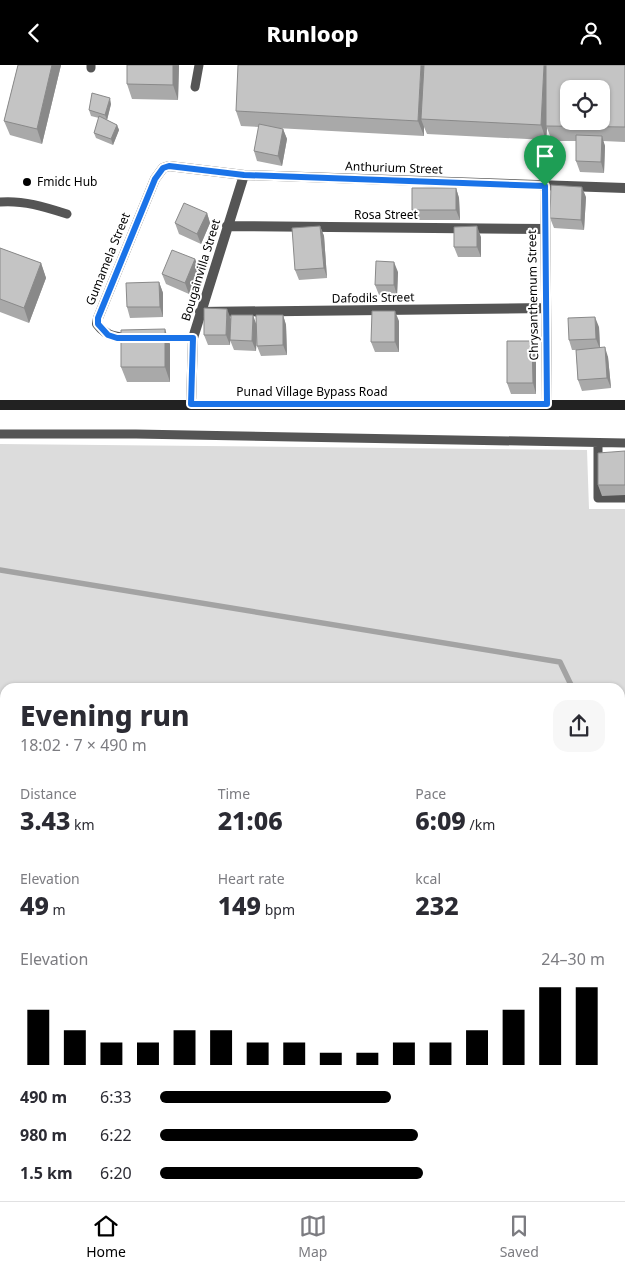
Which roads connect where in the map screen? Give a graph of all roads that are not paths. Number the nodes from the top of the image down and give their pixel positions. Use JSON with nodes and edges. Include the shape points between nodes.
{"nodes":[{"id":1,"x":199,"y":65,"type":"edge"},
{"id":2,"x":195,"y":87,"type":"dead end"},
{"id":3,"x":163,"y":168,"type":"joint"},
{"id":4,"x":244,"y":175,"type":"junction"},
{"id":5,"x":545,"y":186,"type":"junction"},
{"id":6,"x":625,"y":187,"type":"edge"},
{"id":7,"x":0,"y":202,"type":"edge"},
{"id":8,"x":67,"y":214,"type":"dead end"},
{"id":9,"x":228,"y":226,"type":"junction"},
{"id":10,"x":545,"y":229,"type":"junction"},
{"id":11,"x":546,"y":308,"type":"junction"},
{"id":12,"x":200,"y":312,"type":"junction"},
{"id":13,"x":193,"y":338,"type":"junction"},
{"id":14,"x":191,"y":404,"type":"junction"},
{"id":15,"x":547,"y":404,"type":"junction"},
{"id":16,"x":0,"y":405,"type":"edge"},
{"id":17,"x":625,"y":405,"type":"edge"},
{"id":18,"x":0,"y":434,"type":"edge"},
{"id":19,"x":598,"y":443,"type":"junction"},
{"id":20,"x":625,"y":443,"type":"edge"},
{"id":21,"x":625,"y":498,"type":"edge"}],
"edges":[{"from":1,"to":2,"type":"lane"},
{"from":3,"to":4,"type":"street","name":"Anthurium Street","via":[[176,166]]},
{"from":3,"to":13,"type":"street","name":"Gumamela Street","via":[[155,179],[98,324],[108,335],[117,338]]},
{"from":4,"to":5,"type":"street","name":"Anthurium Street"},
{"from":4,"to":9,"type":"street","name":"Bougainvilla Street"},
{"from":5,"to":6,"type":"street","name":"Anthurium Street"},
{"from":5,"to":10,"type":"street","name":"Chrysanthemum Street"},
{"from":7,"to":8,"type":"lane","via":[[35,204]]},
{"from":9,"to":10,"type":"street","name":"Rosa Street"},
{"from":9,"to":12,"type":"street","name":"Bougainvilla Street"},
{"from":10,"to":11,"type":"street","name":"Chrysanthemum Street"},
{"from":11,"to":12,"type":"street","name":"Dafodils Street"},
{"from":11,"to":15,"type":"street","name":"Chrysanthemum Street"},
{"from":12,"to":13,"type":"street","name":"Bougainvilla Street"},
{"from":13,"to":14,"type":"street","name":"Bougainvilla Street"},
{"from":14,"to":15,"type":"main road","name":"Punad Village Bypass Road"},
{"from":14,"to":16,"type":"main road","name":"Punad Village Bypass Road"},
{"from":15,"to":17,"type":"main road","name":"Punad Village Bypass Road"},
{"from":18,"to":19,"type":"lane","via":[[136,433]]},
{"from":19,"to":20,"type":"lane"},
{"from":19,"to":21,"type":"lane","via":[[598,498]]}]}
